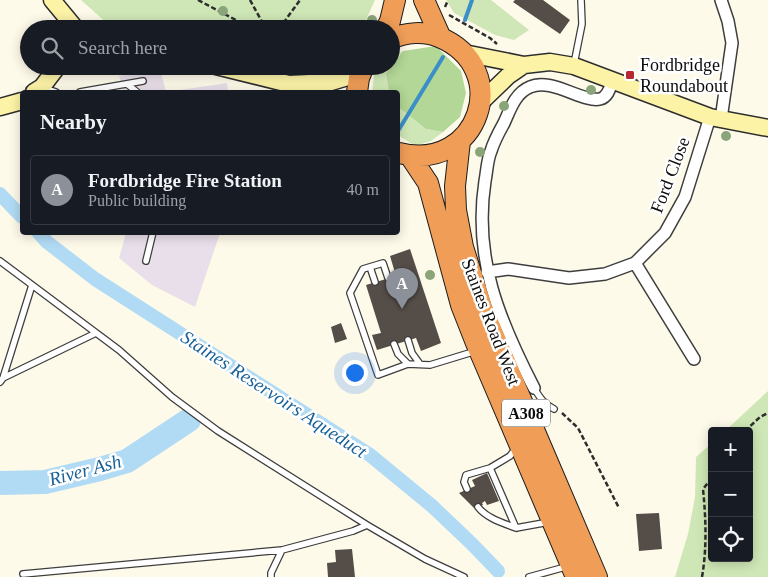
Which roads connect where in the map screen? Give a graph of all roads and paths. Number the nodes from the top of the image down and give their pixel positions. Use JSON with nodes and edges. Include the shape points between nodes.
{"nodes":[{"id":1,"x":52,"y":0,"type":"edge"},
{"id":2,"x":198,"y":0,"type":"edge"},
{"id":3,"x":250,"y":0,"type":"edge"},
{"id":4,"x":300,"y":0,"type":"edge"},
{"id":5,"x":395,"y":0,"type":"edge"},
{"id":6,"x":581,"y":0,"type":"edge"},
{"id":7,"x":722,"y":0,"type":"edge"},
{"id":8,"x":432,"y":2,"type":"edge"},
{"id":9,"x":69,"y":20,"type":"edge"},
{"id":10,"x":236,"y":20,"type":"edge"},
{"id":11,"x":261,"y":20,"type":"edge"},
{"id":12,"x":286,"y":20,"type":"edge"},
{"id":13,"x":390,"y":20,"type":"edge"},
{"id":14,"x":400,"y":35,"type":"edge"},
{"id":15,"x":441,"y":38,"type":"junction"},
{"id":16,"x":496,"y":50,"type":"dead end"},
{"id":17,"x":464,"y":53,"type":"junction"},
{"id":18,"x":524,"y":65,"type":"junction"},
{"id":19,"x":574,"y":66,"type":"junction"},
{"id":20,"x":53,"y":75,"type":"edge"},
{"id":21,"x":248,"y":75,"type":"edge"},
{"id":22,"x":348,"y":75,"type":"edge"},
{"id":23,"x":361,"y":75,"type":"edge"},
{"id":24,"x":143,"y":81,"type":"dead end"},
{"id":25,"x":612,"y":82,"type":"junction"},
{"id":26,"x":127,"y":84,"type":"junction"},
{"id":27,"x":295,"y":88,"type":"edge"},
{"id":28,"x":45,"y":90,"type":"edge"},
{"id":29,"x":92,"y":90,"type":"edge"},
{"id":30,"x":134,"y":90,"type":"edge"},
{"id":31,"x":357,"y":90,"type":"edge"},
{"id":32,"x":20,"y":102,"type":"edge"},
{"id":33,"x":480,"y":103,"type":"junction"},
{"id":34,"x":0,"y":107,"type":"edge"},
{"id":35,"x":716,"y":118,"type":"junction"},
{"id":36,"x":768,"y":128,"type":"edge"},
{"id":37,"x":460,"y":141,"type":"junction"},
{"id":38,"x":404,"y":154,"type":"edge"},
{"id":39,"x":152,"y":235,"type":"edge"},
{"id":40,"x":0,"y":261,"type":"edge"},
{"id":41,"x":146,"y":261,"type":"dead end"},
{"id":42,"x":635,"y":263,"type":"junction"},
{"id":43,"x":370,"y":267,"type":"junction"},
{"id":44,"x":487,"y":272,"type":"junction"},
{"id":45,"x":388,"y":278,"type":"dead end"},
{"id":46,"x":375,"y":282,"type":"dead end"},
{"id":47,"x":32,"y":285,"type":"junction"},
{"id":48,"x":96,"y":333,"type":"junction"},
{"id":49,"x":408,"y":340,"type":"dead end"},
{"id":50,"x":394,"y":344,"type":"dead end"},
{"id":51,"x":491,"y":353,"type":"junction"},
{"id":52,"x":694,"y":359,"type":"dead end"},
{"id":53,"x":408,"y":364,"type":"junction"},
{"id":54,"x":420,"y":364,"type":"junction"},
{"id":55,"x":2,"y":380,"type":"edge"},
{"id":56,"x":534,"y":388,"type":"joint"},
{"id":57,"x":554,"y":409,"type":"joint"},
{"id":58,"x":768,"y":413,"type":"edge"},
{"id":59,"x":749,"y":427,"type":"edge"},
{"id":60,"x":519,"y":445,"type":"junction"},
{"id":61,"x":490,"y":468,"type":"junction"},
{"id":62,"x":708,"y":483,"type":"edge"},
{"id":63,"x":467,"y":490,"type":"dead end"},
{"id":64,"x":478,"y":507,"type":"dead end"},
{"id":65,"x":619,"y":508,"type":"dead end"},
{"id":66,"x":552,"y":521,"type":"junction"},
{"id":67,"x":367,"y":525,"type":"junction"},
{"id":68,"x":516,"y":528,"type":"junction"},
{"id":69,"x":282,"y":550,"type":"junction"},
{"id":70,"x":573,"y":571,"type":"edge"},
{"id":71,"x":23,"y":574,"type":"dead end"},
{"id":72,"x":271,"y":577,"type":"edge"},
{"id":73,"x":464,"y":577,"type":"edge"},
{"id":74,"x":529,"y":577,"type":"edge"},
{"id":75,"x":597,"y":577,"type":"edge"},
{"id":76,"x":702,"y":577,"type":"edge"}],
"edges":[{"from":1,"to":9,"type":"main road"},
{"from":2,"to":10,"type":"path"},
{"from":3,"to":11,"type":"path"},
{"from":4,"to":12,"type":"path"},
{"from":5,"to":13,"type":"highway"},
{"from":6,"to":19,"type":"lane","via":[[582,24]]},
{"from":7,"to":35,"type":"street","name":"Ford Close","via":[[732,43]]},
{"from":8,"to":15,"type":"highway"},
{"from":8,"to":16,"type":"path","via":[[490,38],[497,44]]},
{"from":14,"to":15,"type":"highway","via":[[432,34]]},
{"from":15,"to":17,"type":"highway"},
{"from":17,"to":18,"type":"main road"},
{"from":17,"to":33,"type":"highway","via":[[476,71]]},
{"from":18,"to":19,"type":"main road","via":[[550,62]]},
{"from":18,"to":33,"type":"main road"},
{"from":19,"to":25,"type":"main road"},
{"from":20,"to":28,"type":"main road"},
{"from":21,"to":27,"type":"main road"},
{"from":22,"to":27,"type":"main road","via":[[331,82]]},
{"from":23,"to":31,"type":"highway"},
{"from":24,"to":26,"type":"lane"},
{"from":25,"to":35,"type":"main road"},
{"from":25,"to":44,"type":"street","via":[[608,94],[601,99],[544,85],[530,86],[518,96],[490,152],[481,213]]},
{"from":26,"to":29,"type":"lane"},
{"from":26,"to":30,"type":"lane"},
{"from":32,"to":34,"type":"main road"},
{"from":33,"to":37,"type":"highway","via":[[469,131]]},
{"from":35,"to":36,"type":"main road"},
{"from":35,"to":42,"type":"street","name":"Ford Close","via":[[685,197],[666,233]]},
{"from":37,"to":38,"type":"highway","via":[[434,155]]},
{"from":37,"to":51,"type":"highway","name":"Staines Road West","number":"A308","via":[[456,210]]},
{"from":38,"to":51,"type":"highway","name":"Staines Road West","number":"A308","via":[[428,183],[461,305]]},
{"from":39,"to":41,"type":"lane"},
{"from":40,"to":47,"type":"lane"},
{"from":42,"to":44,"type":"street","name":"Ford Close","via":[[605,274],[569,278],[508,269]]},
{"from":42,"to":52,"type":"street"},
{"from":43,"to":45,"type":"lane","via":[[383,263]]},
{"from":43,"to":46,"type":"lane"},
{"from":43,"to":53,"type":"lane","via":[[363,269],[350,293],[378,375]]},
{"from":44,"to":56,"type":"street","via":[[510,336]]},
{"from":47,"to":48,"type":"lane"},
{"from":47,"to":55,"type":"lane"},
{"from":48,"to":55,"type":"lane"},
{"from":48,"to":67,"type":"lane","via":[[218,431]]},
{"from":49,"to":54,"type":"lane","via":[[412,354]]},
{"from":50,"to":53,"type":"lane"},
{"from":51,"to":54,"type":"lane","via":[[430,365]]},
{"from":51,"to":60,"type":"highway","name":"Staines Road West","number":"A308"},
{"from":51,"to":75,"type":"highway","name":"Staines Road West","number":"A308"},
{"from":53,"to":54,"type":"lane"},
{"from":56,"to":57,"type":"lane","via":[[540,399]]},
{"from":57,"to":65,"type":"path","via":[[578,428]]},
{"from":58,"to":59,"type":"path"},
{"from":60,"to":61,"type":"lane","via":[[510,456]]},
{"from":60,"to":66,"type":"highway","name":"Staines Road West","number":"A308"},
{"from":61,"to":63,"type":"lane","via":[[466,474]]},
{"from":61,"to":68,"type":"lane"},
{"from":62,"to":76,"type":"path","via":[[703,490],[706,521]]},
{"from":64,"to":68,"type":"lane"},
{"from":66,"to":68,"type":"lane"},
{"from":66,"to":70,"type":"highway","name":"Staines Road West","number":"A308"},
{"from":67,"to":69,"type":"lane","via":[[353,532]]},
{"from":67,"to":73,"type":"lane","via":[[425,559]]},
{"from":69,"to":71,"type":"lane"},
{"from":69,"to":72,"type":"lane"},
{"from":70,"to":74,"type":"lane"}]}
